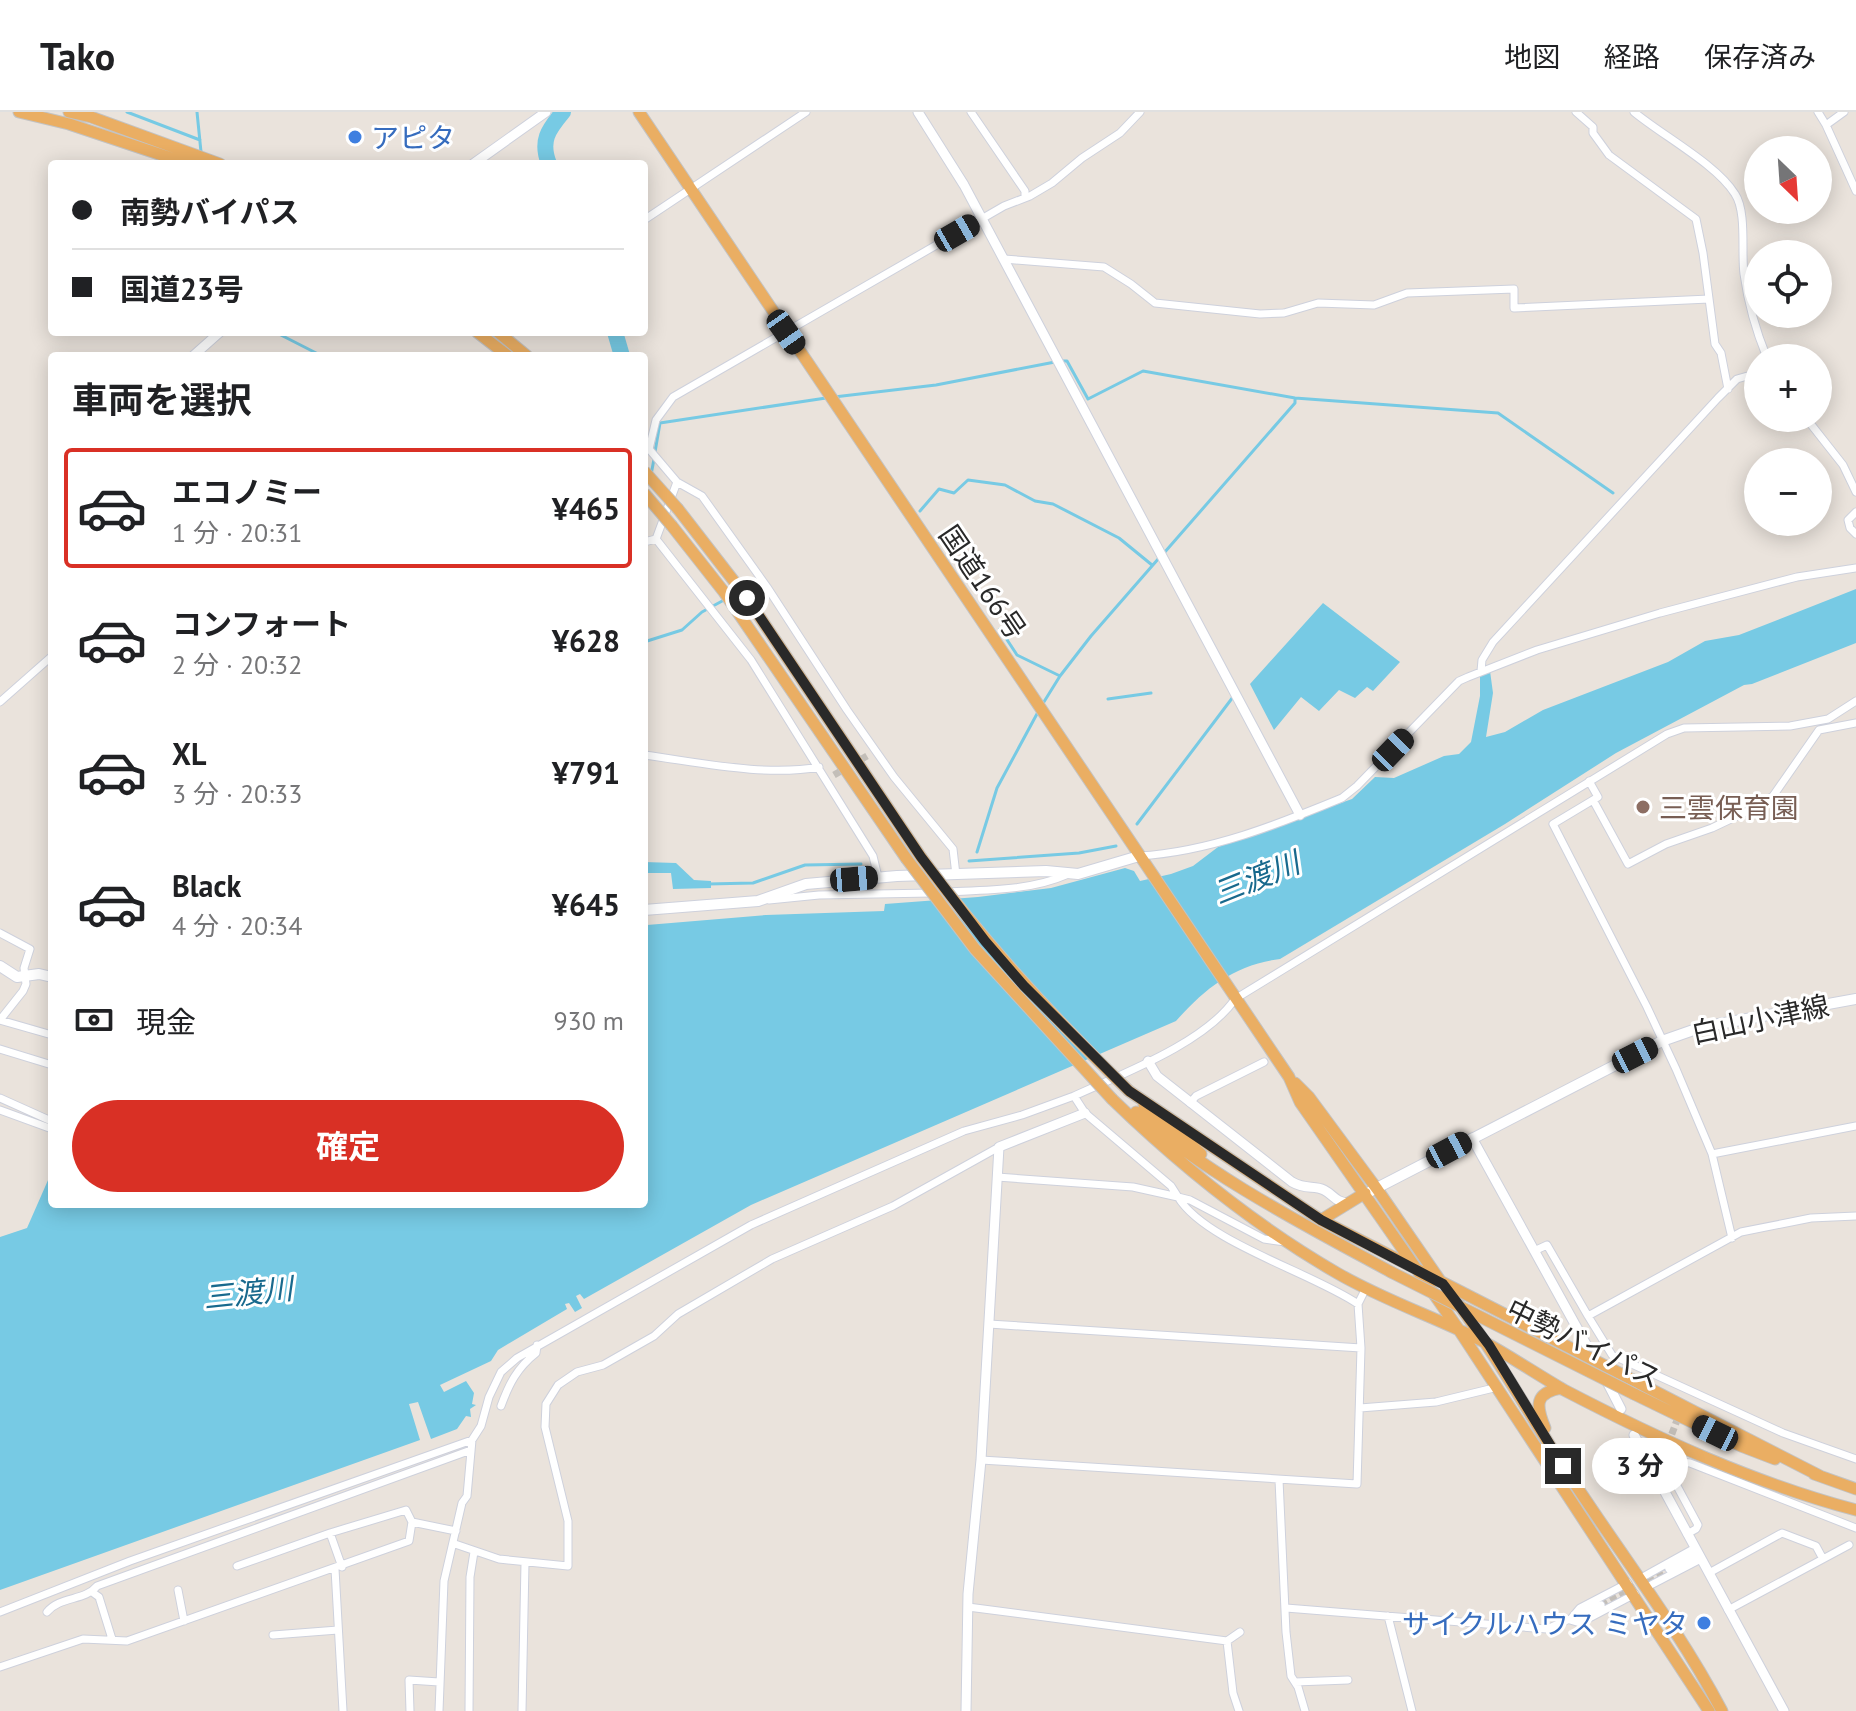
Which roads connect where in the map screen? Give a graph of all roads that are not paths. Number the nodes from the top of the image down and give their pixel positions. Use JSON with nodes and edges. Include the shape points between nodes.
{"nodes":[{"id":1,"x":19,"y":112,"type":"edge"},
{"id":2,"x":69,"y":112,"type":"edge"},
{"id":3,"x":546,"y":112,"type":"edge"},
{"id":4,"x":639,"y":112,"type":"edge"},
{"id":5,"x":806,"y":112,"type":"edge"},
{"id":6,"x":918,"y":112,"type":"edge"},
{"id":7,"x":971,"y":112,"type":"edge"},
{"id":8,"x":1140,"y":112,"type":"edge"},
{"id":9,"x":1576,"y":112,"type":"edge"},
{"id":10,"x":1634,"y":112,"type":"edge"},
{"id":11,"x":1651,"y":112,"type":"edge"},
{"id":12,"x":1818,"y":112,"type":"edge"},
{"id":13,"x":1844,"y":112,"type":"edge"},
{"id":14,"x":1643,"y":120,"type":"junction"},
{"id":15,"x":1826,"y":125,"type":"junction"},
{"id":16,"x":191,"y":159,"type":"edge"},
{"id":17,"x":211,"y":160,"type":"edge"},
{"id":18,"x":479,"y":160,"type":"edge"},
{"id":19,"x":691,"y":190,"type":"junction"},
{"id":20,"x":1856,"y":191,"type":"edge"},
{"id":21,"x":1025,"y":197,"type":"junction"},
{"id":22,"x":648,"y":217,"type":"edge"},
{"id":23,"x":982,"y":219,"type":"junction"},
{"id":24,"x":1004,"y":259,"type":"junction"},
{"id":25,"x":1709,"y":299,"type":"junction"},
{"id":26,"x":786,"y":332,"type":"junction"},
{"id":27,"x":216,"y":336,"type":"edge"},
{"id":28,"x":482,"y":336,"type":"edge"},
{"id":29,"x":503,"y":336,"type":"edge"},
{"id":30,"x":1762,"y":344,"type":"edge"},
{"id":31,"x":198,"y":352,"type":"edge"},
{"id":32,"x":503,"y":352,"type":"edge"},
{"id":33,"x":522,"y":352,"type":"edge"},
{"id":34,"x":1744,"y":376,"type":"edge"},
{"id":35,"x":1728,"y":389,"type":"junction"},
{"id":36,"x":1817,"y":432,"type":"edge"},
{"id":37,"x":648,"y":475,"type":"edge"},
{"id":38,"x":677,"y":482,"type":"junction"},
{"id":39,"x":1856,"y":492,"type":"edge"},
{"id":40,"x":648,"y":498,"type":"edge"},
{"id":41,"x":1856,"y":512,"type":"edge"},
{"id":42,"x":1856,"y":534,"type":"edge"},
{"id":43,"x":656,"y":539,"type":"junction"},
{"id":44,"x":648,"y":541,"type":"edge"},
{"id":45,"x":1856,"y":568,"type":"edge"},
{"id":46,"x":794,"y":631,"type":"junction"},
{"id":47,"x":777,"y":643,"type":"junction"},
{"id":48,"x":766,"y":651,"type":"junction"},
{"id":49,"x":48,"y":660,"type":"edge"},
{"id":50,"x":751,"y":660,"type":"junction"},
{"id":51,"x":1481,"y":671,"type":"junction"},
{"id":52,"x":1856,"y":701,"type":"edge"},
{"id":53,"x":0,"y":702,"type":"edge"},
{"id":54,"x":1856,"y":723,"type":"edge"},
{"id":55,"x":876,"y":750,"type":"junction"},
{"id":56,"x":648,"y":756,"type":"edge"},
{"id":57,"x":867,"y":756,"type":"tunnel mouth"},
{"id":58,"x":819,"y":767,"type":"junction"},
{"id":59,"x":1589,"y":781,"type":"junction"},
{"id":60,"x":1593,"y":800,"type":"junction"},
{"id":61,"x":1300,"y":815,"type":"junction"},
{"id":62,"x":1139,"y":856,"type":"junction"},
{"id":63,"x":1068,"y":874,"type":"junction"},
{"id":64,"x":956,"y":875,"type":"junction"},
{"id":65,"x":878,"y":877,"type":"junction"},
{"id":66,"x":758,"y":901,"type":"junction"},
{"id":67,"x":648,"y":910,"type":"edge"},
{"id":68,"x":0,"y":933,"type":"edge"},
{"id":69,"x":0,"y":966,"type":"edge"},
{"id":70,"x":48,"y":976,"type":"edge"},
{"id":71,"x":25,"y":977,"type":"junction"},
{"id":72,"x":1235,"y":999,"type":"junction"},
{"id":73,"x":1856,"y":999,"type":"edge"},
{"id":74,"x":48,"y":1034,"type":"edge"},
{"id":75,"x":1662,"y":1041,"type":"junction"},
{"id":76,"x":0,"y":1049,"type":"edge"},
{"id":77,"x":1148,"y":1061,"type":"junction"},
{"id":78,"x":1264,"y":1062,"type":"dead end"},
{"id":79,"x":48,"y":1064,"type":"edge"},
{"id":80,"x":1289,"y":1077,"type":"junction"},
{"id":81,"x":1129,"y":1091,"type":"junction"},
{"id":82,"x":1074,"y":1096,"type":"junction"},
{"id":83,"x":0,"y":1098,"type":"edge"},
{"id":84,"x":1114,"y":1098,"type":"junction"},
{"id":85,"x":1190,"y":1103,"type":"junction"},
{"id":86,"x":0,"y":1110,"type":"edge"},
{"id":87,"x":1085,"y":1113,"type":"junction"},
{"id":88,"x":48,"y":1121,"type":"edge"},
{"id":89,"x":48,"y":1122,"type":"edge"},
{"id":90,"x":1856,"y":1126,"type":"edge"},
{"id":91,"x":1472,"y":1138,"type":"junction"},
{"id":92,"x":999,"y":1147,"type":"junction"},
{"id":93,"x":1712,"y":1154,"type":"junction"},
{"id":94,"x":997,"y":1177,"type":"junction"},
{"id":95,"x":1377,"y":1189,"type":"junction"},
{"id":96,"x":1365,"y":1193,"type":"junction"},
{"id":97,"x":1329,"y":1194,"type":"junction"},
{"id":98,"x":1178,"y":1197,"type":"junction"},
{"id":99,"x":1259,"y":1197,"type":"junction"},
{"id":100,"x":1348,"y":1203,"type":"junction"},
{"id":101,"x":1856,"y":1216,"type":"edge"},
{"id":102,"x":1324,"y":1218,"type":"junction"},
{"id":103,"x":1732,"y":1238,"type":"junction"},
{"id":104,"x":1291,"y":1242,"type":"junction"},
{"id":105,"x":1534,"y":1251,"type":"junction"},
{"id":106,"x":1416,"y":1269,"type":"junction"},
{"id":107,"x":1443,"y":1284,"type":"junction"},
{"id":108,"x":1366,"y":1288,"type":"junction"},
{"id":109,"x":1358,"y":1304,"type":"junction"},
{"id":110,"x":1588,"y":1316,"type":"junction"},
{"id":111,"x":1435,"y":1321,"type":"junction"},
{"id":112,"x":989,"y":1324,"type":"junction"},
{"id":113,"x":1459,"y":1330,"type":"junction"},
{"id":114,"x":537,"y":1345,"type":"junction"},
{"id":115,"x":1489,"y":1345,"type":"junction"},
{"id":116,"x":1587,"y":1346,"type":"dead end"},
{"id":117,"x":1361,"y":1348,"type":"junction"},
{"id":118,"x":1488,"y":1373,"type":"junction"},
{"id":119,"x":1603,"y":1375,"type":"dead end"},
{"id":120,"x":1498,"y":1387,"type":"junction"},
{"id":121,"x":1561,"y":1388,"type":"junction"},
{"id":122,"x":1688,"y":1390,"type":"junction"},
{"id":123,"x":1684,"y":1401,"type":"dead end"},
{"id":124,"x":501,"y":1406,"type":"dead end"},
{"id":125,"x":1360,"y":1408,"type":"junction"},
{"id":126,"x":1621,"y":1409,"type":"dead end"},
{"id":127,"x":1634,"y":1435,"type":"dead end"},
{"id":128,"x":472,"y":1440,"type":"junction"},
{"id":129,"x":1667,"y":1447,"type":"tunnel mouth"},
{"id":130,"x":471,"y":1450,"type":"junction"},
{"id":131,"x":1856,"y":1459,"type":"edge"},
{"id":132,"x":981,"y":1460,"type":"junction"},
{"id":133,"x":1672,"y":1461,"type":"junction"},
{"id":134,"x":1563,"y":1466,"type":"junction"},
{"id":135,"x":1820,"y":1476,"type":"junction"},
{"id":136,"x":1279,"y":1480,"type":"junction"},
{"id":137,"x":1856,"y":1489,"type":"edge"},
{"id":138,"x":1856,"y":1510,"type":"edge"},
{"id":139,"x":412,"y":1522,"type":"junction"},
{"id":140,"x":1856,"y":1528,"type":"edge"},
{"id":141,"x":456,"y":1531,"type":"junction"},
{"id":142,"x":330,"y":1533,"type":"junction"},
{"id":143,"x":1687,"y":1534,"type":"junction"},
{"id":144,"x":456,"y":1545,"type":"junction"},
{"id":145,"x":1849,"y":1545,"type":"dead end"},
{"id":146,"x":474,"y":1552,"type":"junction"},
{"id":147,"x":1698,"y":1553,"type":"junction"},
{"id":148,"x":1823,"y":1559,"type":"junction"},
{"id":149,"x":525,"y":1563,"type":"junction"},
{"id":150,"x":237,"y":1566,"type":"dead end"},
{"id":151,"x":338,"y":1568,"type":"junction"},
{"id":152,"x":1669,"y":1569,"type":"tunnel mouth"},
{"id":153,"x":1709,"y":1573,"type":"junction"},
{"id":154,"x":1644,"y":1582,"type":"junction"},
{"id":155,"x":1628,"y":1583,"type":"junction"},
{"id":156,"x":178,"y":1590,"type":"dead end"},
{"id":157,"x":92,"y":1592,"type":"junction"},
{"id":158,"x":1635,"y":1594,"type":"junction"},
{"id":159,"x":1601,"y":1605,"type":"tunnel mouth"},
{"id":160,"x":968,"y":1607,"type":"junction"},
{"id":161,"x":1286,"y":1608,"type":"junction"},
{"id":162,"x":1728,"y":1610,"type":"junction"},
{"id":163,"x":0,"y":1612,"type":"edge"},
{"id":164,"x":47,"y":1612,"type":"dead end"},
{"id":165,"x":1388,"y":1616,"type":"junction"},
{"id":166,"x":1570,"y":1620,"type":"junction"},
{"id":167,"x":184,"y":1621,"type":"junction"},
{"id":168,"x":338,"y":1630,"type":"junction"},
{"id":169,"x":1240,"y":1632,"type":"dead end"},
{"id":170,"x":273,"y":1635,"type":"dead end"},
{"id":171,"x":112,"y":1639,"type":"junction"},
{"id":172,"x":1227,"y":1641,"type":"junction"},
{"id":173,"x":0,"y":1667,"type":"edge"},
{"id":174,"x":1348,"y":1680,"type":"dead end"},
{"id":175,"x":439,"y":1682,"type":"junction"},
{"id":176,"x":1295,"y":1682,"type":"junction"},
{"id":177,"x":343,"y":1711,"type":"edge"},
{"id":178,"x":410,"y":1711,"type":"edge"},
{"id":179,"x":439,"y":1711,"type":"edge"},
{"id":180,"x":469,"y":1711,"type":"edge"},
{"id":181,"x":522,"y":1711,"type":"edge"},
{"id":182,"x":966,"y":1711,"type":"edge"},
{"id":183,"x":1239,"y":1711,"type":"edge"},
{"id":184,"x":1305,"y":1711,"type":"edge"},
{"id":185,"x":1412,"y":1711,"type":"edge"},
{"id":186,"x":1709,"y":1711,"type":"edge"},
{"id":187,"x":1722,"y":1711,"type":"edge"},
{"id":188,"x":1784,"y":1711,"type":"edge"}],
"edges":[{"from":1,"to":16,"type":"highway"},
{"from":2,"to":16,"type":"highway"},
{"from":3,"to":18,"type":"street"},
{"from":4,"to":19,"type":"highway","name":"国道166号"},
{"from":5,"to":19,"type":"street"},
{"from":6,"to":23,"type":"street"},
{"from":7,"to":21,"type":"street"},
{"from":8,"to":21,"type":"street","via":[[1120,133]]},
{"from":9,"to":25,"type":"street","via":[[1593,127],[1609,155],[1696,219]]},
{"from":10,"to":14,"type":"street"},
{"from":11,"to":14,"type":"street"},
{"from":12,"to":15,"type":"street"},
{"from":13,"to":15,"type":"street"},
{"from":14,"to":30,"type":"street","via":[[1736,195],[1744,277]]},
{"from":15,"to":20,"type":"street"},
{"from":16,"to":17,"type":"highway"},
{"from":19,"to":22,"type":"street"},
{"from":19,"to":26,"type":"highway","name":"国道166号"},
{"from":21,"to":23,"type":"street"},
{"from":23,"to":24,"type":"street"},
{"from":23,"to":26,"type":"street"},
{"from":24,"to":25,"type":"street","via":[[1104,267],[1155,303],[1260,314],[1318,303],[1374,305],[1407,293],[1514,289],[1514,308]]},
{"from":24,"to":61,"type":"street"},
{"from":25,"to":35,"type":"street"},
{"from":26,"to":38,"type":"street","via":[[673,397],[656,420],[649,449]]},
{"from":26,"to":62,"type":"highway","name":"国道166号"},
{"from":27,"to":31,"type":"street"},
{"from":28,"to":32,"type":"highway"},
{"from":29,"to":33,"type":"highway"},
{"from":34,"to":35,"type":"street"},
{"from":35,"to":51,"type":"street","via":[[1493,642]]},
{"from":36,"to":39,"type":"street"},
{"from":37,"to":47,"type":"highway","bridge":true},
{"from":38,"to":43,"type":"street"},
{"from":38,"to":46,"type":"street","via":[[702,496]]},
{"from":40,"to":48,"type":"highway","name":"中勢バイパス","bridge":true},
{"from":41,"to":42,"type":"street","via":[[1848,520]]},
{"from":43,"to":44,"type":"street"},
{"from":43,"to":50,"type":"street"},
{"from":45,"to":51,"type":"street","via":[[1719,597]]},
{"from":46,"to":47,"type":"street"},
{"from":46,"to":55,"type":"street"},
{"from":47,"to":81,"type":"highway","bridge":true,"via":[[921,857],[985,941]]},
{"from":48,"to":50,"type":"street"},
{"from":48,"to":84,"type":"highway","name":"中勢バイパス","bridge":true,"via":[[906,858],[975,949]]},
{"from":49,"to":53,"type":"street"},
{"from":50,"to":58,"type":"street"},
{"from":51,"to":61,"type":"street","via":[[1459,681],[1348,794]]},
{"from":52,"to":59,"type":"street","via":[[1828,719],[1790,726],[1684,728]]},
{"from":54,"to":60,"type":"street","via":[[1819,730],[1773,796],[1752,809],[1628,864]]},
{"from":55,"to":57,"type":"street"},
{"from":55,"to":64,"type":"street","via":[[953,849]]},
{"from":56,"to":58,"type":"street","via":[[745,768]]},
{"from":58,"to":65,"type":"street","via":[[873,856]]},
{"from":59,"to":60,"type":"street","via":[[1598,797]]},
{"from":59,"to":72,"type":"street"},
{"from":60,"to":75,"type":"street","via":[[1553,824]]},
{"from":61,"to":62,"type":"street","via":[[1229,839]]},
{"from":62,"to":63,"type":"main road"},
{"from":62,"to":72,"type":"highway","name":"国道166号"},
{"from":63,"to":64,"type":"main road"},
{"from":63,"to":66,"type":"street","via":[[1016,887]]},
{"from":64,"to":65,"type":"main road"},
{"from":65,"to":66,"type":"main road","via":[[806,884]]},
{"from":66,"to":67,"type":"main road"},
{"from":68,"to":71,"type":"street","via":[[30,949]]},
{"from":69,"to":71,"type":"main road"},
{"from":70,"to":71,"type":"main road"},
{"from":71,"to":74,"type":"street","via":[[23,991],[0,1020]]},
{"from":72,"to":77,"type":"street","via":[[1195,1036]]},
{"from":72,"to":80,"type":"highway","name":"国道166号"},
{"from":73,"to":75,"type":"main road","name":"白山小津線","via":[[1702,1027]]},
{"from":75,"to":91,"type":"main road","name":"白山小津線"},
{"from":75,"to":93,"type":"street"},
{"from":76,"to":79,"type":"street"},
{"from":77,"to":82,"type":"street"},
{"from":77,"to":85,"type":"street","via":[[1157,1076]]},
{"from":78,"to":85,"type":"street"},
{"from":80,"to":95,"type":"highway","name":"国道166号"},
{"from":80,"to":96,"type":"highway","name":"国道166号","via":[[1300,1102]]},
{"from":81,"to":99,"type":"highway","name":"中勢バイパス"},
{"from":81,"to":102,"type":"highway"},
{"from":82,"to":87,"type":"street"},
{"from":82,"to":114,"type":"street","via":[[964,1131],[751,1225]]},
{"from":83,"to":88,"type":"street"},
{"from":84,"to":99,"type":"highway","name":"中勢バイパス","via":[[1187,1153]]},
{"from":84,"to":104,"type":"highway","via":[[1202,1181]]},
{"from":85,"to":97,"type":"street","via":[[1296,1184]]},
{"from":86,"to":89,"type":"street"},
{"from":87,"to":92,"type":"street"},
{"from":87,"to":98,"type":"street"},
{"from":90,"to":93,"type":"street"},
{"from":91,"to":95,"type":"main road","name":"白山小津線"},
{"from":91,"to":105,"type":"street"},
{"from":92,"to":94,"type":"street"},
{"from":92,"to":149,"type":"street","via":[[893,1206],[772,1259],[678,1314],[641,1344],[558,1385],[546,1404],[545,1427],[568,1521],[568,1566]]},
{"from":93,"to":103,"type":"street"},
{"from":94,"to":98,"type":"street","via":[[1133,1187]]},
{"from":94,"to":112,"type":"street"},
{"from":95,"to":96,"type":"main road","name":"白山小津線"},
{"from":95,"to":107,"type":"highway","name":"国道166号"},
{"from":96,"to":100,"type":"highway"},
{"from":96,"to":106,"type":"highway","name":"国道166号"},
{"from":97,"to":100,"type":"street"},
{"from":97,"to":102,"type":"street"},
{"from":98,"to":104,"type":"street","via":[[1264,1239]]},
{"from":98,"to":109,"type":"street","via":[[1217,1231]]},
{"from":99,"to":135,"type":"highway","name":"中勢バイパス","bridge":true,"via":[[1391,1272],[1634,1394],[1741,1446]]},
{"from":100,"to":102,"type":"highway"},
{"from":101,"to":103,"type":"street","via":[[1783,1222]]},
{"from":102,"to":106,"type":"highway"},
{"from":103,"to":110,"type":"street"},
{"from":104,"to":108,"type":"highway"},
{"from":105,"to":110,"type":"street","via":[[1547,1245]]},
{"from":105,"to":116,"type":"street"},
{"from":106,"to":107,"type":"highway"},
{"from":106,"to":113,"type":"highway","name":"国道166号"},
{"from":107,"to":115,"type":"highway","name":"国道166号"},
{"from":107,"to":135,"type":"highway"},
{"from":108,"to":109,"type":"street"},
{"from":108,"to":111,"type":"highway"},
{"from":109,"to":117,"type":"street"},
{"from":110,"to":122,"type":"street","via":[[1612,1355]]},
{"from":111,"to":113,"type":"highway"},
{"from":111,"to":118,"type":"highway","via":[[1455,1334]]},
{"from":112,"to":117,"type":"street"},
{"from":112,"to":132,"type":"street"},
{"from":113,"to":115,"type":"highway"},
{"from":113,"to":118,"type":"highway","name":"国道166号"},
{"from":114,"to":124,"type":"street","via":[[536,1353],[510,1380]]},
{"from":114,"to":128,"type":"street","via":[[501,1372]]},
{"from":115,"to":121,"type":"highway"},
{"from":115,"to":134,"type":"highway","name":"国道166号"},
{"from":117,"to":125,"type":"street"},
{"from":118,"to":120,"type":"highway"},
{"from":119,"to":126,"type":"street"},
{"from":120,"to":125,"type":"street","via":[[1436,1402]]},
{"from":120,"to":155,"type":"highway"},
{"from":121,"to":134,"type":"highway","via":[[1545,1393],[1538,1410]]},
{"from":121,"to":138,"type":"highway","via":[[1730,1468]]},
{"from":122,"to":123,"type":"street"},
{"from":122,"to":131,"type":"street"},
{"from":125,"to":136,"type":"street","via":[[1357,1484]]},
{"from":127,"to":143,"type":"street"},
{"from":128,"to":130,"type":"street"},
{"from":128,"to":163,"type":"street"},
{"from":129,"to":133,"type":"street"},
{"from":130,"to":141,"type":"street","via":[[467,1496]]},
{"from":130,"to":157,"type":"street"},
{"from":132,"to":136,"type":"street"},
{"from":132,"to":160,"type":"street"},
{"from":133,"to":140,"type":"street","via":[[1690,1463]]},
{"from":133,"to":143,"type":"street","via":[[1670,1473],[1698,1525]]},
{"from":134,"to":154,"type":"highway"},
{"from":135,"to":137,"type":"highway","name":"中勢バイパス"},
{"from":136,"to":161,"type":"street"},
{"from":139,"to":141,"type":"street"},
{"from":139,"to":142,"type":"street","via":[[406,1510]]},
{"from":139,"to":151,"type":"street","via":[[409,1541]]},
{"from":141,"to":144,"type":"street"},
{"from":142,"to":150,"type":"street"},
{"from":142,"to":151,"type":"street"},
{"from":143,"to":147,"type":"street"},
{"from":144,"to":146,"type":"street"},
{"from":144,"to":175,"type":"street","via":[[444,1581]]},
{"from":145,"to":148,"type":"street"},
{"from":146,"to":149,"type":"street"},
{"from":146,"to":180,"type":"street"},
{"from":147,"to":152,"type":"street"},
{"from":147,"to":153,"type":"street"},
{"from":147,"to":154,"type":"street"},
{"from":148,"to":153,"type":"street","via":[[1816,1546],[1782,1533]]},
{"from":148,"to":162,"type":"street"},
{"from":149,"to":181,"type":"street"},
{"from":151,"to":167,"type":"street"},
{"from":151,"to":168,"type":"street"},
{"from":153,"to":162,"type":"street"},
{"from":154,"to":187,"type":"highway"},
{"from":155,"to":158,"type":"highway"},
{"from":155,"to":166,"type":"street","via":[[1580,1608]]},
{"from":156,"to":167,"type":"street"},
{"from":157,"to":164,"type":"street","via":[[70,1597]]},
{"from":157,"to":171,"type":"street","via":[[99,1597]]},
{"from":158,"to":166,"type":"street","via":[[1580,1623]]},
{"from":158,"to":186,"type":"highway"},
{"from":159,"to":166,"type":"street"},
{"from":160,"to":172,"type":"street"},
{"from":160,"to":182,"type":"street"},
{"from":161,"to":165,"type":"street"},
{"from":161,"to":176,"type":"street"},
{"from":162,"to":188,"type":"street"},
{"from":165,"to":166,"type":"street","via":[[1547,1629]]},
{"from":165,"to":185,"type":"street"},
{"from":167,"to":171,"type":"street","via":[[127,1641]]},
{"from":168,"to":170,"type":"street"},
{"from":168,"to":177,"type":"street"},
{"from":169,"to":172,"type":"street"},
{"from":171,"to":173,"type":"street","via":[[83,1639]]},
{"from":172,"to":183,"type":"street"},
{"from":174,"to":176,"type":"street"},
{"from":175,"to":178,"type":"street","via":[[409,1680]]},
{"from":175,"to":179,"type":"street"},
{"from":176,"to":184,"type":"street"}]}
